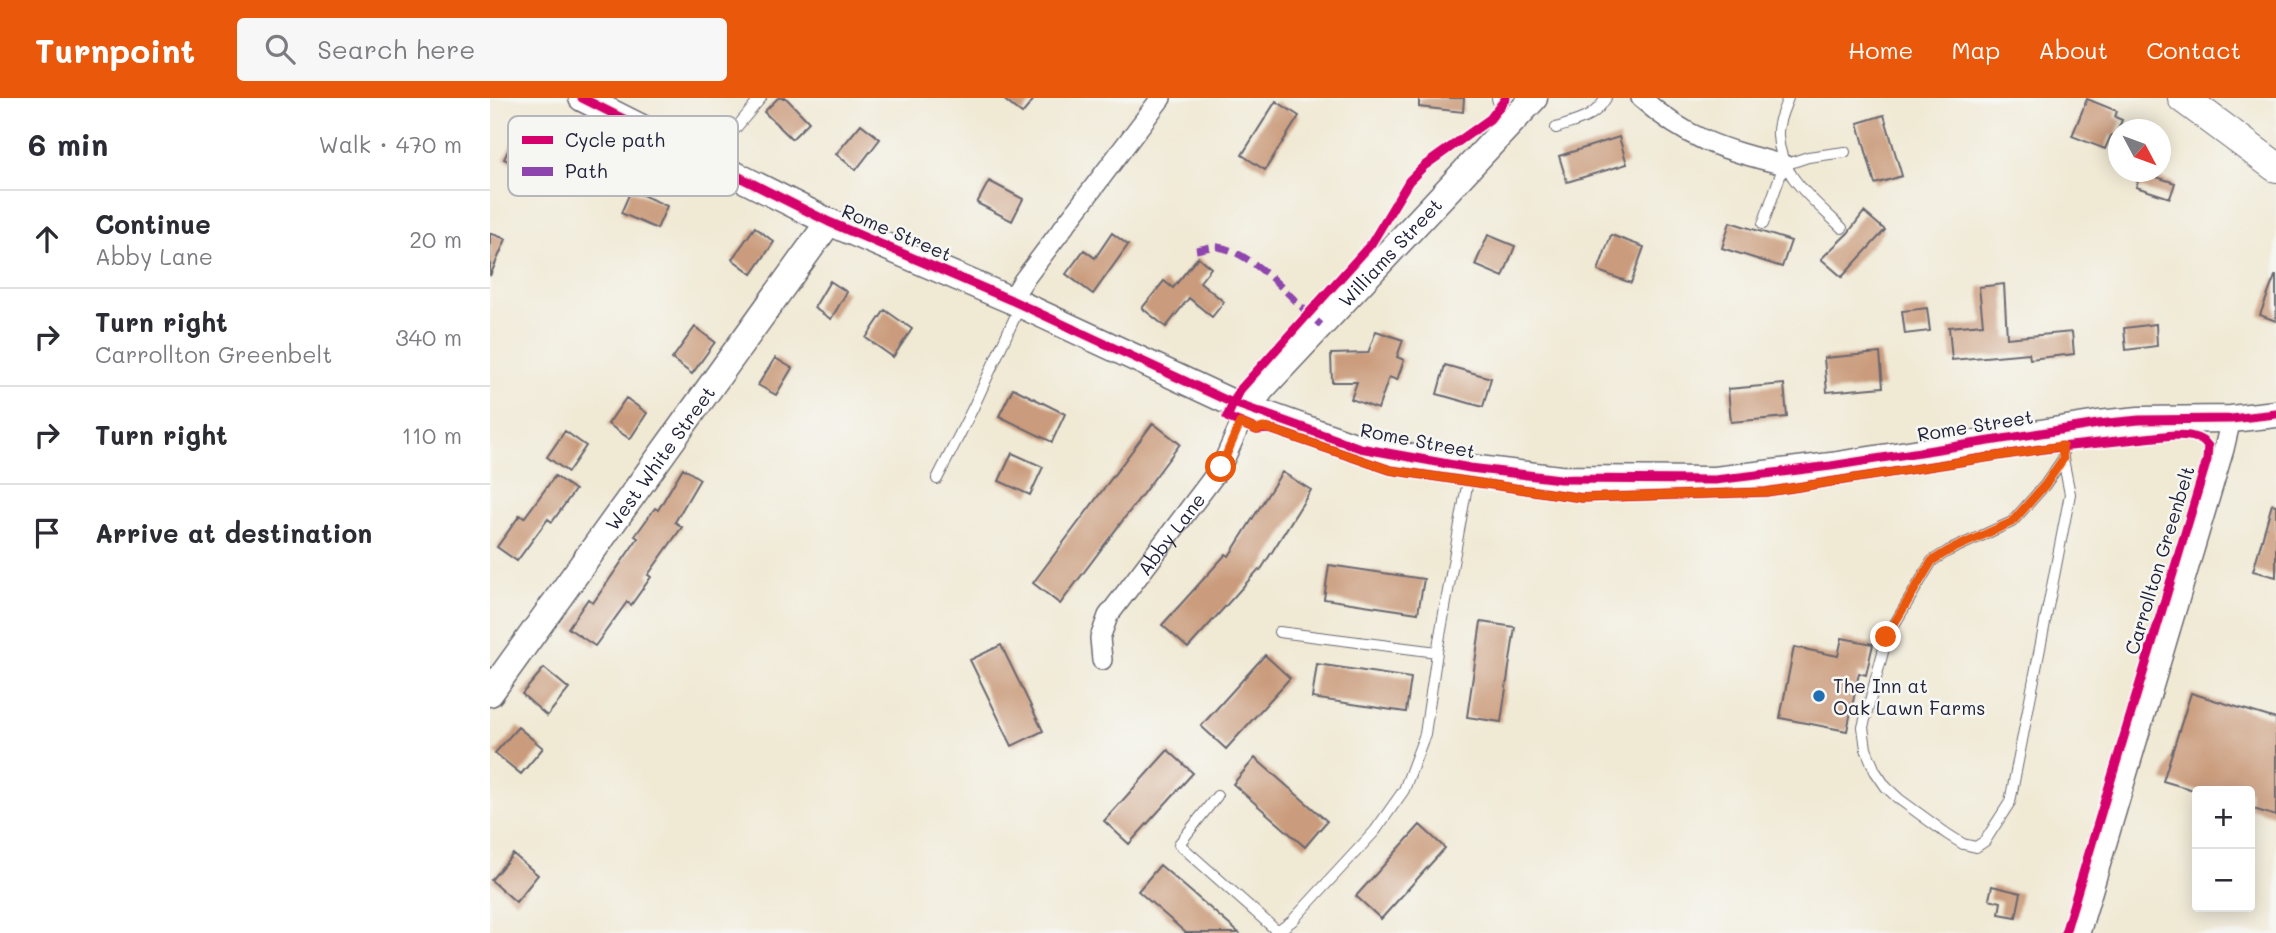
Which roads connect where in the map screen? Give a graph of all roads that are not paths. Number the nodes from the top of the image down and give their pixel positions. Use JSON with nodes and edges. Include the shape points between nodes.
{"nodes":[{"id":1,"x":582,"y":98,"type":"edge"},
{"id":2,"x":761,"y":98,"type":"edge"},
{"id":3,"x":1161,"y":98,"type":"edge"},
{"id":4,"x":1497,"y":98,"type":"edge"},
{"id":5,"x":1534,"y":98,"type":"edge"},
{"id":6,"x":1606,"y":98,"type":"edge"},
{"id":7,"x":1641,"y":98,"type":"edge"},
{"id":8,"x":1788,"y":98,"type":"edge"},
{"id":9,"x":2183,"y":98,"type":"edge"},
{"id":10,"x":617,"y":116,"type":"edge"},
{"id":11,"x":738,"y":126,"type":"edge"},
{"id":12,"x":1556,"y":128,"type":"dead end"},
{"id":13,"x":1504,"y":129,"type":"junction"},
{"id":14,"x":1845,"y":152,"type":"dead end"},
{"id":15,"x":1784,"y":165,"type":"junction"},
{"id":16,"x":2276,"y":167,"type":"edge"},
{"id":17,"x":738,"y":177,"type":"edge"},
{"id":18,"x":830,"y":222,"type":"junction"},
{"id":19,"x":1763,"y":224,"type":"dead end"},
{"id":20,"x":1842,"y":228,"type":"dead end"},
{"id":21,"x":1016,"y":303,"type":"junction"},
{"id":22,"x":1248,"y":407,"type":"junction"},
{"id":23,"x":2276,"y":414,"type":"edge"},
{"id":24,"x":2231,"y":419,"type":"junction"},
{"id":25,"x":2061,"y":429,"type":"junction"},
{"id":26,"x":2063,"y":459,"type":"junction"},
{"id":27,"x":1470,"y":468,"type":"junction"},
{"id":28,"x":937,"y":479,"type":"dead end"},
{"id":29,"x":1279,"y":632,"type":"dead end"},
{"id":30,"x":1437,"y":652,"type":"junction"},
{"id":31,"x":1102,"y":660,"type":"dead end"},
{"id":32,"x":490,"y":693,"type":"edge"},
{"id":33,"x":1217,"y":796,"type":"dead end"},
{"id":34,"x":1277,"y":933,"type":"edge"},
{"id":35,"x":2080,"y":933,"type":"edge"}],
"edges":[{"from":1,"to":10,"type":"street","name":"Rome Street"},
{"from":2,"to":11,"type":"lane"},
{"from":3,"to":21,"type":"street","via":[[1023,281]]},
{"from":4,"to":13,"type":"lane"},
{"from":5,"to":13,"type":"street","name":"Williams Street"},
{"from":6,"to":12,"type":"lane","via":[[1590,116]]},
{"from":7,"to":15,"type":"street","via":[[1674,126],[1697,138]]},
{"from":8,"to":15,"type":"lane","via":[[1778,135]]},
{"from":9,"to":16,"type":"main road"},
{"from":13,"to":22,"type":"street","name":"Williams Street"},
{"from":14,"to":15,"type":"lane"},
{"from":15,"to":19,"type":"lane"},
{"from":15,"to":20,"type":"lane"},
{"from":17,"to":18,"type":"street","name":"Rome Street"},
{"from":18,"to":21,"type":"street","name":"Rome Street"},
{"from":18,"to":32,"type":"street","name":"West White Street"},
{"from":21,"to":22,"type":"street","name":"Rome Street"},
{"from":21,"to":28,"type":"lane","via":[[973,408]]},
{"from":22,"to":27,"type":"street","name":"Rome Street","via":[[1360,448]]},
{"from":22,"to":31,"type":"street","name":"Abby Lane","via":[[1221,467],[1108,616],[1100,638]]},
{"from":23,"to":24,"type":"street","name":"Rome Street"},
{"from":24,"to":25,"type":"street","name":"Rome Street","via":[[2139,420]]},
{"from":24,"to":35,"type":"street"},
{"from":25,"to":26,"type":"lane"},
{"from":25,"to":27,"type":"street","name":"Rome Street","via":[[1715,480],[1560,479]]},
{"from":26,"to":26,"type":"lane","via":[[2012,522],[1932,561],[1886,637],[1863,727],[1865,747],[1875,771],[1899,799],[1963,844],[1976,847],[1985,841],[2010,802],[2070,494]]},
{"from":27,"to":30,"type":"lane"},
{"from":29,"to":30,"type":"lane"},
{"from":30,"to":34,"type":"lane","via":[[1425,734],[1404,790],[1375,831]]},
{"from":33,"to":34,"type":"lane","via":[[1179,844]]}]}
